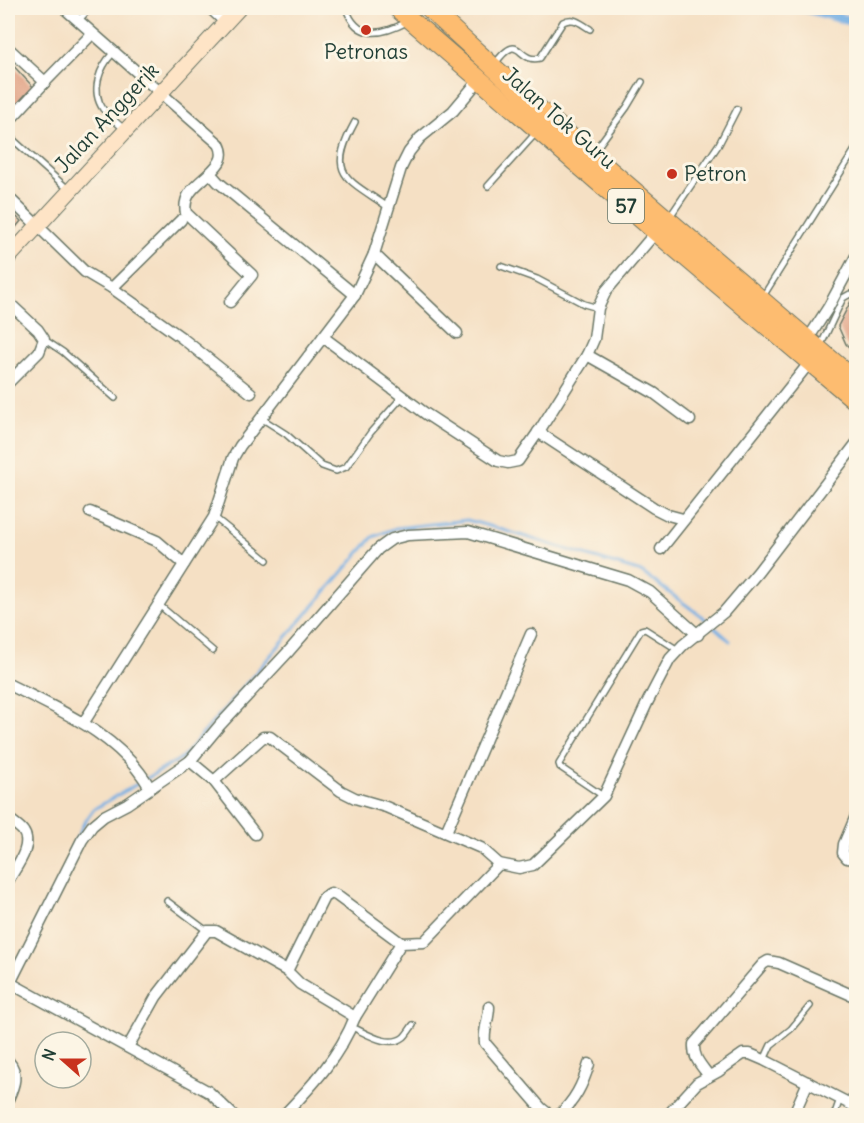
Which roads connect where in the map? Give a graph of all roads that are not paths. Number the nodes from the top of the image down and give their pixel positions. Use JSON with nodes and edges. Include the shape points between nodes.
{"nodes":[{"id":1,"x":64,"y":8,"type":"edge"},
{"id":2,"x":90,"y":8,"type":"edge"},
{"id":3,"x":210,"y":8,"type":"edge"},
{"id":4,"x":238,"y":8,"type":"edge"},
{"id":5,"x":346,"y":8,"type":"edge"},
{"id":6,"x":397,"y":8,"type":"edge"},
{"id":7,"x":429,"y":8,"type":"edge"},
{"id":8,"x":413,"y":14,"type":"edge"},
{"id":9,"x":448,"y":14,"type":"edge"},
{"id":10,"x":78,"y":21,"type":"junction"},
{"id":11,"x":225,"y":22,"type":"junction"},
{"id":12,"x":590,"y":29,"type":"dead end"},
{"id":13,"x":92,"y":34,"type":"junction"},
{"id":14,"x":8,"y":48,"type":"edge"},
{"id":15,"x":113,"y":53,"type":"junction"},
{"id":16,"x":493,"y":67,"type":"junction"},
{"id":17,"x":480,"y":79,"type":"junction"},
{"id":18,"x":45,"y":82,"type":"junction"},
{"id":19,"x":642,"y":82,"type":"dead end"},
{"id":20,"x":159,"y":93,"type":"junction"},
{"id":21,"x":736,"y":109,"type":"dead end"},
{"id":22,"x":8,"y":122,"type":"edge"},
{"id":23,"x":355,"y":122,"type":"dead end"},
{"id":24,"x":125,"y":130,"type":"junction"},
{"id":25,"x":539,"y":130,"type":"junction"},
{"id":26,"x":8,"y":135,"type":"edge"},
{"id":27,"x":856,"y":148,"type":"edge"},
{"id":28,"x":592,"y":154,"type":"junction"},
{"id":29,"x":210,"y":173,"type":"junction"},
{"id":30,"x":488,"y":186,"type":"dead end"},
{"id":31,"x":69,"y":190,"type":"junction"},
{"id":32,"x":8,"y":197,"type":"edge"},
{"id":33,"x":390,"y":208,"type":"junction"},
{"id":34,"x":181,"y":220,"type":"dead end"},
{"id":35,"x":37,"y":226,"type":"junction"},
{"id":36,"x":662,"y":226,"type":"junction"},
{"id":37,"x":374,"y":254,"type":"junction"},
{"id":38,"x":856,"y":256,"type":"edge"},
{"id":39,"x":8,"y":258,"type":"edge"},
{"id":40,"x":501,"y":266,"type":"dead end"},
{"id":41,"x":112,"y":288,"type":"junction"},
{"id":42,"x":355,"y":295,"type":"junction"},
{"id":43,"x":856,"y":296,"type":"edge"},
{"id":44,"x":761,"y":299,"type":"junction"},
{"id":45,"x":230,"y":302,"type":"dead end"},
{"id":46,"x":8,"y":303,"type":"edge"},
{"id":47,"x":598,"y":308,"type":"junction"},
{"id":48,"x":457,"y":333,"type":"dead end"},
{"id":49,"x":323,"y":337,"type":"junction"},
{"id":50,"x":44,"y":339,"type":"junction"},
{"id":51,"x":812,"y":350,"type":"junction"},
{"id":52,"x":587,"y":355,"type":"junction"},
{"id":53,"x":856,"y":381,"type":"edge"},
{"id":54,"x":8,"y":383,"type":"edge"},
{"id":55,"x":251,"y":393,"type":"dead end"},
{"id":56,"x":403,"y":396,"type":"junction"},
{"id":57,"x":115,"y":398,"type":"dead end"},
{"id":58,"x":856,"y":401,"type":"edge"},
{"id":59,"x":261,"y":418,"type":"junction"},
{"id":60,"x":690,"y":420,"type":"dead end"},
{"id":61,"x":538,"y":432,"type":"junction"},
{"id":62,"x":856,"y":444,"type":"edge"},
{"id":63,"x":90,"y":512,"type":"dead end"},
{"id":64,"x":214,"y":517,"type":"junction"},
{"id":65,"x":683,"y":519,"type":"junction"},
{"id":66,"x":661,"y":549,"type":"dead end"},
{"id":67,"x":267,"y":560,"type":"dead end"},
{"id":68,"x":184,"y":564,"type":"junction"},
{"id":69,"x":158,"y":604,"type":"junction"},
{"id":70,"x":700,"y":633,"type":"junction"},
{"id":71,"x":531,"y":634,"type":"dead end"},
{"id":72,"x":678,"y":650,"type":"junction"},
{"id":73,"x":213,"y":651,"type":"dead end"},
{"id":74,"x":8,"y":684,"type":"edge"},
{"id":75,"x":84,"y":722,"type":"junction"},
{"id":76,"x":190,"y":761,"type":"junction"},
{"id":77,"x":214,"y":781,"type":"junction"},
{"id":78,"x":147,"y":782,"type":"junction"},
{"id":79,"x":604,"y":796,"type":"junction"},
{"id":80,"x":856,"y":816,"type":"edge"},
{"id":81,"x":8,"y":818,"type":"edge"},
{"id":82,"x":446,"y":832,"type":"junction"},
{"id":83,"x":255,"y":834,"type":"dead end"},
{"id":84,"x":856,"y":859,"type":"edge"},
{"id":85,"x":499,"y":864,"type":"junction"},
{"id":86,"x":8,"y":881,"type":"edge"},
{"id":87,"x":167,"y":901,"type":"dead end"},
{"id":88,"x":207,"y":931,"type":"junction"},
{"id":89,"x":401,"y":943,"type":"junction"},
{"id":90,"x":287,"y":970,"type":"junction"},
{"id":91,"x":9,"y":985,"type":"edge"},
{"id":92,"x":856,"y":997,"type":"edge"},
{"id":93,"x":810,"y":1006,"type":"dead end"},
{"id":94,"x":489,"y":1007,"type":"dead end"},
{"id":95,"x":353,"y":1022,"type":"junction"},
{"id":96,"x":413,"y":1025,"type":"dead end"},
{"id":97,"x":128,"y":1047,"type":"junction"},
{"id":98,"x":764,"y":1060,"type":"junction"},
{"id":99,"x":8,"y":1061,"type":"edge"},
{"id":100,"x":589,"y":1064,"type":"dead end"},
{"id":101,"x":708,"y":1076,"type":"junction"},
{"id":102,"x":808,"y":1082,"type":"junction"},
{"id":103,"x":841,"y":1098,"type":"junction"},
{"id":104,"x":8,"y":1099,"type":"edge"},
{"id":105,"x":855,"y":1104,"type":"edge"},
{"id":106,"x":544,"y":1114,"type":"edge"},
{"id":107,"x":234,"y":1116,"type":"edge"},
{"id":108,"x":283,"y":1116,"type":"edge"},
{"id":109,"x":558,"y":1116,"type":"edge"},
{"id":110,"x":668,"y":1116,"type":"edge"},
{"id":111,"x":793,"y":1116,"type":"edge"},
{"id":112,"x":834,"y":1116,"type":"edge"}],
"edges":[{"from":1,"to":10,"type":"street"},
{"from":2,"to":10,"type":"lane"},
{"from":3,"to":11,"type":"street"},
{"from":4,"to":11,"type":"main road","name":"Jalan Anggerik"},
{"from":5,"to":8,"type":"lane","via":[[351,21],[374,34],[388,32]]},
{"from":6,"to":8,"type":"main road","name":"Jalan Tok Guru","number":"57"},
{"from":7,"to":9,"type":"main road","name":"Jalan Tok Guru","number":"57"},
{"from":8,"to":16,"type":"main road"},
{"from":8,"to":17,"type":"main road","name":"Jalan Tok Guru","number":"57"},
{"from":9,"to":16,"type":"main road","name":"Jalan Tok Guru","number":"57"},
{"from":10,"to":13,"type":"street"},
{"from":11,"to":20,"type":"main road","name":"Jalan Anggerik"},
{"from":12,"to":16,"type":"lane","via":[[569,19],[563,22],[540,58],[510,48]]},
{"from":13,"to":15,"type":"street"},
{"from":13,"to":18,"type":"street"},
{"from":14,"to":18,"type":"street"},
{"from":15,"to":20,"type":"street"},
{"from":15,"to":24,"type":"lane","via":[[100,71],[98,98]]},
{"from":16,"to":28,"type":"main road","name":"Jalan Tok Guru","number":"57"},
{"from":17,"to":25,"type":"main road","name":"Jalan Tok Guru","number":"57"},
{"from":17,"to":33,"type":"street","via":[[409,152]]},
{"from":18,"to":22,"type":"street"},
{"from":19,"to":28,"type":"lane"},
{"from":20,"to":24,"type":"main road","name":"Jalan Anggerik"},
{"from":20,"to":29,"type":"street","via":[[220,146],[221,162]]},
{"from":21,"to":36,"type":"lane","via":[[719,144]]},
{"from":23,"to":33,"type":"lane","via":[[343,145],[341,167],[350,181]]},
{"from":24,"to":31,"type":"main road","name":"Jalan Anggerik"},
{"from":25,"to":30,"type":"lane"},
{"from":25,"to":36,"type":"main road","name":"Jalan Tok Guru","number":"57"},
{"from":26,"to":31,"type":"lane"},
{"from":27,"to":44,"type":"lane"},
{"from":28,"to":36,"type":"main road","name":"Jalan Tok Guru","number":"57"},
{"from":29,"to":42,"type":"street"},
{"from":29,"to":45,"type":"street","via":[[184,204],[186,213],[252,275]]},
{"from":31,"to":35,"type":"main road","name":"Jalan Anggerik"},
{"from":32,"to":35,"type":"street"},
{"from":33,"to":37,"type":"street"},
{"from":34,"to":41,"type":"street"},
{"from":35,"to":39,"type":"main road","name":"Jalan Anggerik"},
{"from":35,"to":41,"type":"street","via":[[85,272]]},
{"from":36,"to":44,"type":"main road","name":"Jalan Tok Guru","number":"57"},
{"from":36,"to":47,"type":"street","via":[[606,291]]},
{"from":36,"to":51,"type":"main road","name":"Jalan Tok Guru","number":"57"},
{"from":37,"to":42,"type":"street"},
{"from":37,"to":48,"type":"street"},
{"from":38,"to":51,"type":"street","via":[[828,308]]},
{"from":40,"to":47,"type":"lane"},
{"from":41,"to":55,"type":"street"},
{"from":42,"to":49,"type":"street"},
{"from":43,"to":51,"type":"lane","via":[[843,298]]},
{"from":44,"to":51,"type":"main road","name":"Jalan Tok Guru","number":"57"},
{"from":46,"to":50,"type":"street"},
{"from":47,"to":52,"type":"street","via":[[594,339]]},
{"from":49,"to":56,"type":"street"},
{"from":49,"to":59,"type":"street"},
{"from":50,"to":54,"type":"street","via":[[39,352]]},
{"from":50,"to":57,"type":"lane"},
{"from":51,"to":53,"type":"main road","name":"Jalan Tok Guru","number":"57"},
{"from":51,"to":58,"type":"main road","name":"Jalan Tok Guru","number":"57"},
{"from":51,"to":65,"type":"street"},
{"from":52,"to":60,"type":"street","via":[[654,393]]},
{"from":52,"to":61,"type":"street"},
{"from":56,"to":59,"type":"lane","via":[[346,466],[336,471],[322,466]]},
{"from":56,"to":61,"type":"street","via":[[498,461],[518,461]]},
{"from":59,"to":64,"type":"street","via":[[233,458]]},
{"from":61,"to":65,"type":"street","via":[[654,508]]},
{"from":62,"to":70,"type":"street","via":[[758,572]]},
{"from":63,"to":68,"type":"street","via":[[158,541]]},
{"from":64,"to":67,"type":"lane"},
{"from":64,"to":68,"type":"street"},
{"from":65,"to":66,"type":"street"},
{"from":68,"to":69,"type":"street"},
{"from":69,"to":73,"type":"lane"},
{"from":69,"to":75,"type":"street"},
{"from":70,"to":72,"type":"street"},
{"from":70,"to":76,"type":"street","via":[[650,592],[628,580],[468,532],[392,539],[378,549]]},
{"from":71,"to":82,"type":"street"},
{"from":72,"to":79,"type":"street","via":[[658,681]]},
{"from":72,"to":79,"type":"lane","via":[[645,629],[640,630],[559,764]]},
{"from":74,"to":75,"type":"street"},
{"from":75,"to":78,"type":"street","via":[[111,742]]},
{"from":76,"to":77,"type":"street"},
{"from":76,"to":78,"type":"street"},
{"from":77,"to":82,"type":"street","via":[[263,736],[270,737],[355,798]]},
{"from":77,"to":83,"type":"street"},
{"from":78,"to":91,"type":"street","via":[[92,826],[82,840]]},
{"from":79,"to":85,"type":"street","via":[[533,865],[519,868]]},
{"from":80,"to":84,"type":"street","via":[[843,853]]},
{"from":81,"to":86,"type":"street","via":[[24,833],[27,844]]},
{"from":82,"to":85,"type":"street","via":[[481,848]]},
{"from":85,"to":89,"type":"street","via":[[424,942]]},
{"from":87,"to":88,"type":"lane"},
{"from":88,"to":90,"type":"street","via":[[216,931]]},
{"from":88,"to":97,"type":"street","via":[[156,997]]},
{"from":89,"to":90,"type":"street","via":[[331,893],[324,897]]},
{"from":89,"to":95,"type":"street"},
{"from":90,"to":95,"type":"street"},
{"from":91,"to":97,"type":"street"},
{"from":92,"to":101,"type":"street","via":[[768,961],[694,1044],[693,1053]]},
{"from":93,"to":98,"type":"lane","via":[[771,1045]]},
{"from":94,"to":106,"type":"street","via":[[485,1042]]},
{"from":95,"to":96,"type":"lane","via":[[376,1038],[391,1042],[403,1038]]},
{"from":95,"to":108,"type":"street","via":[[315,1083]]},
{"from":97,"to":107,"type":"street","via":[[209,1092]]},
{"from":98,"to":101,"type":"street","via":[[743,1054]]},
{"from":98,"to":102,"type":"street"},
{"from":99,"to":104,"type":"street","via":[[15,1076]]},
{"from":100,"to":109,"type":"street","via":[[583,1084]]},
{"from":101,"to":110,"type":"street","via":[[688,1091]]},
{"from":102,"to":103,"type":"street"},
{"from":102,"to":111,"type":"street"},
{"from":103,"to":105,"type":"street"},
{"from":103,"to":112,"type":"lane"}]}
